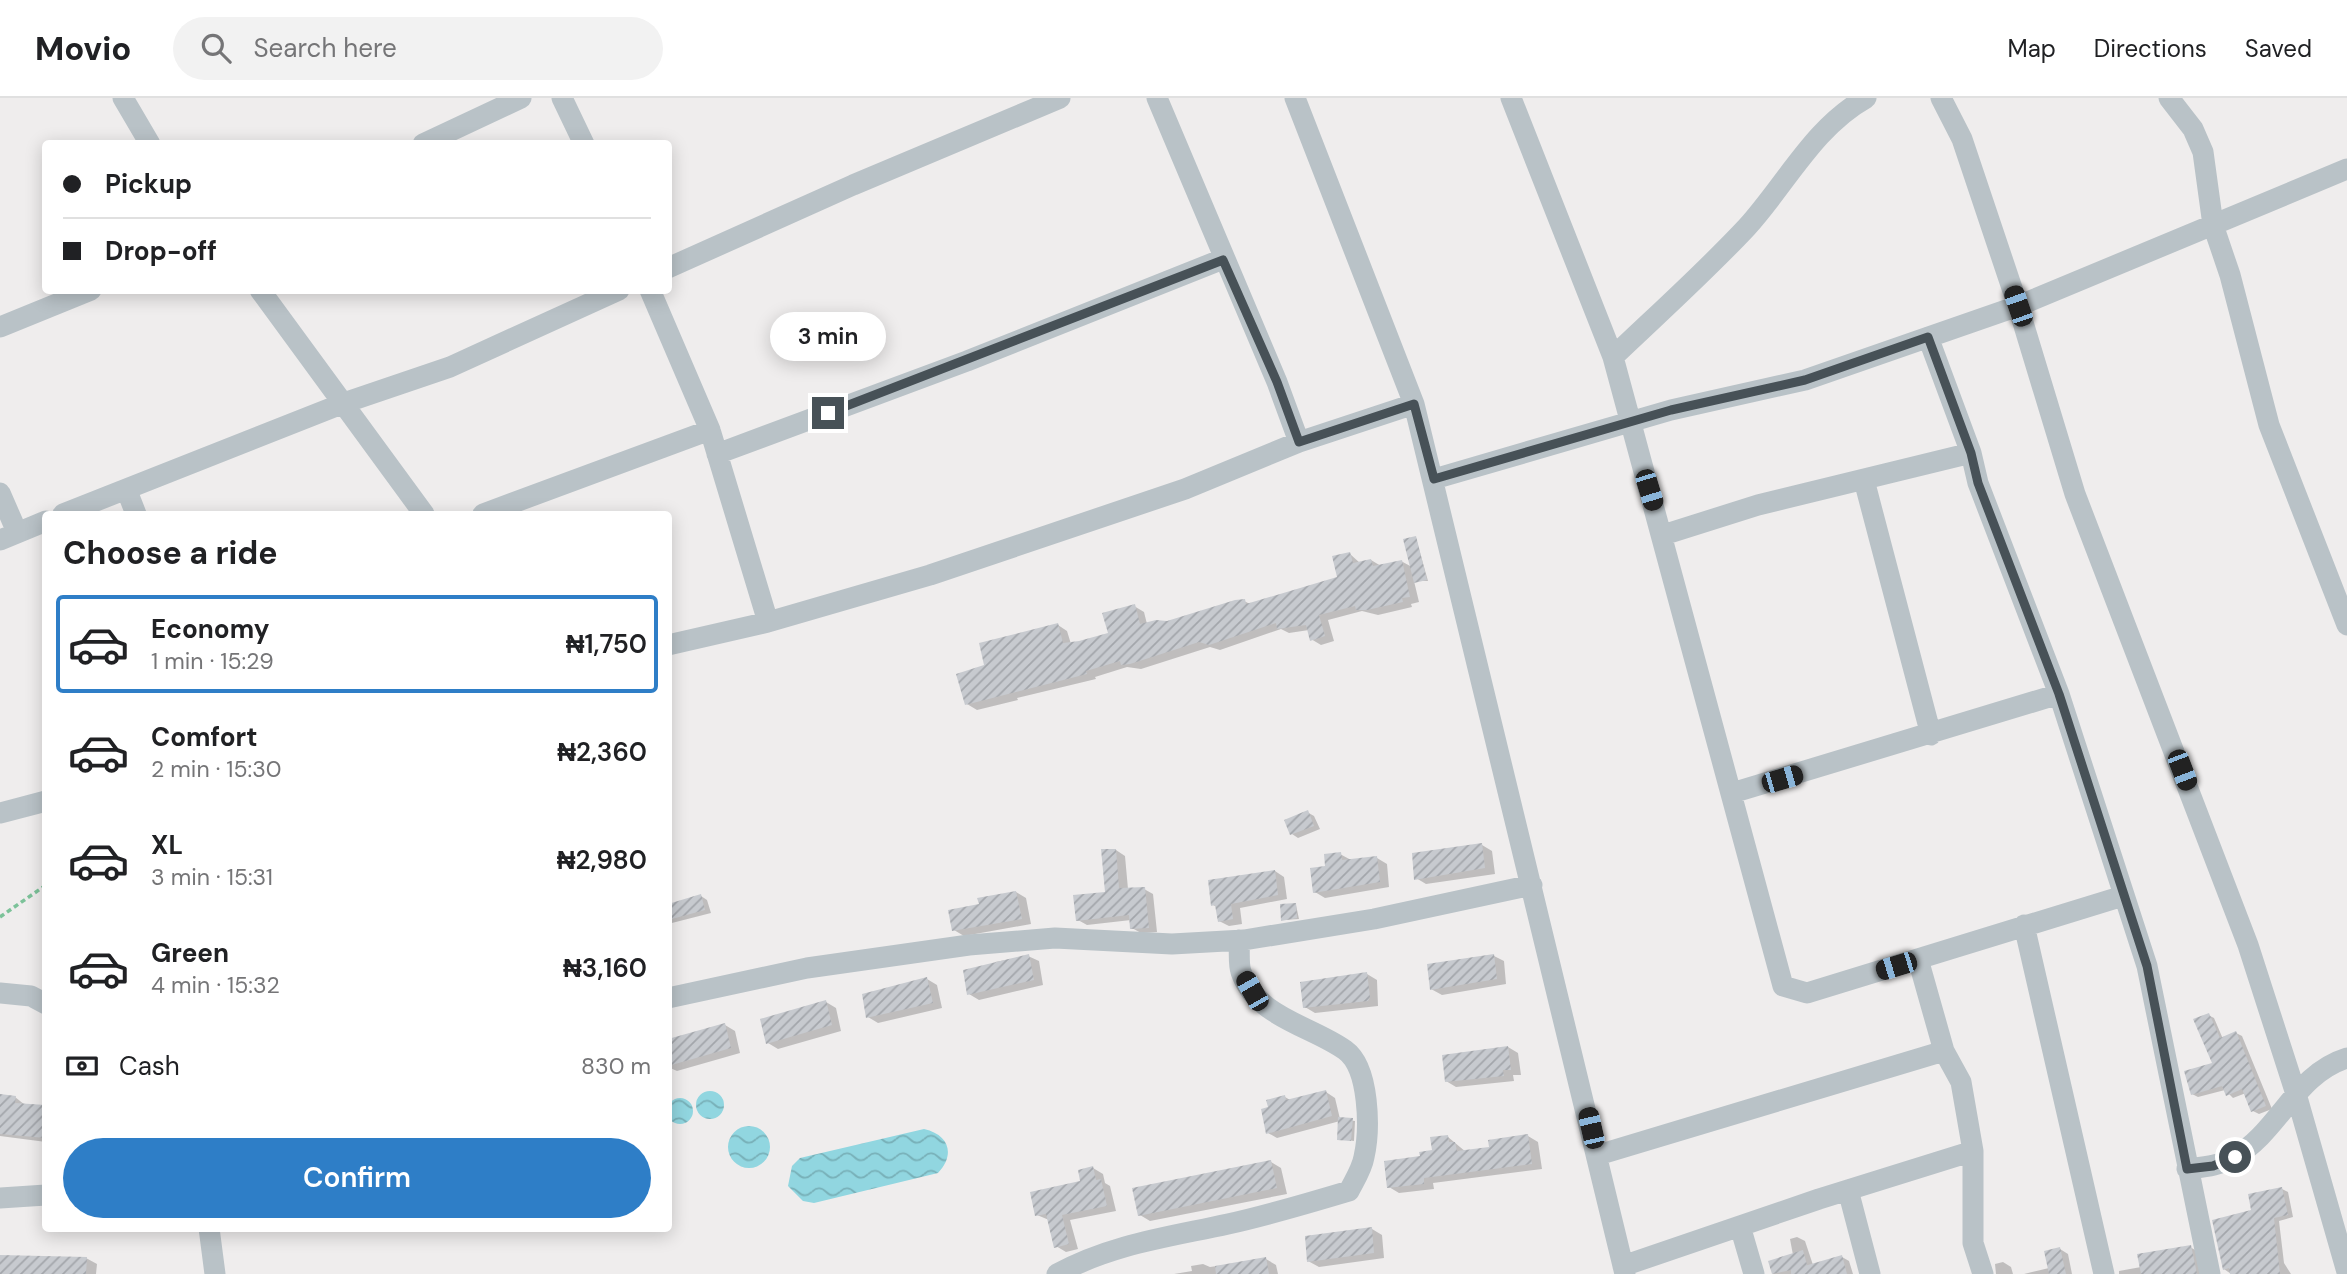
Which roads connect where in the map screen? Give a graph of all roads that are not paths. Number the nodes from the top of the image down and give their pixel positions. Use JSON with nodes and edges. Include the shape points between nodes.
{"nodes":[{"id":1,"x":123,"y":98,"type":"edge"},
{"id":2,"x":521,"y":98,"type":"edge"},
{"id":3,"x":562,"y":98,"type":"edge"},
{"id":4,"x":1060,"y":98,"type":"edge"},
{"id":5,"x":1157,"y":98,"type":"edge"},
{"id":6,"x":1295,"y":98,"type":"edge"},
{"id":7,"x":1511,"y":98,"type":"edge"},
{"id":8,"x":1866,"y":98,"type":"edge"},
{"id":9,"x":1941,"y":98,"type":"edge"},
{"id":10,"x":2169,"y":98,"type":"edge"},
{"id":11,"x":148,"y":140,"type":"edge"},
{"id":12,"x":432,"y":140,"type":"edge"},
{"id":13,"x":582,"y":140,"type":"edge"},
{"id":14,"x":2347,"y":169,"type":"edge"},
{"id":15,"x":2213,"y":225,"type":"junction"},
{"id":16,"x":1223,"y":260,"type":"junction"},
{"id":17,"x":672,"y":266,"type":"edge"},
{"id":18,"x":81,"y":294,"type":"edge"},
{"id":19,"x":263,"y":294,"type":"edge"},
{"id":20,"x":610,"y":294,"type":"edge"},
{"id":21,"x":652,"y":294,"type":"edge"},
{"id":22,"x":2018,"y":306,"type":"junction"},
{"id":23,"x":0,"y":327,"type":"edge"},
{"id":24,"x":1928,"y":337,"type":"junction"},
{"id":25,"x":1613,"y":357,"type":"junction"},
{"id":26,"x":344,"y":403,"type":"junction"},
{"id":27,"x":1414,"y":404,"type":"junction"},
{"id":28,"x":1629,"y":423,"type":"junction"},
{"id":29,"x":710,"y":430,"type":"junction"},
{"id":30,"x":1299,"y":442,"type":"junction"},
{"id":31,"x":1971,"y":453,"type":"junction"},
{"id":32,"x":717,"y":454,"type":"junction"},
{"id":33,"x":1434,"y":479,"type":"junction"},
{"id":34,"x":1864,"y":480,"type":"junction"},
{"id":35,"x":127,"y":491,"type":"junction"},
{"id":36,"x":0,"y":493,"type":"edge"},
{"id":37,"x":71,"y":511,"type":"edge"},
{"id":38,"x":135,"y":511,"type":"edge"},
{"id":39,"x":422,"y":511,"type":"edge"},
{"id":40,"x":491,"y":511,"type":"edge"},
{"id":41,"x":42,"y":523,"type":"edge"},
{"id":42,"x":1662,"y":534,"type":"junction"},
{"id":43,"x":9,"y":536,"type":"edge"},
{"id":44,"x":768,"y":622,"type":"junction"},
{"id":45,"x":2347,"y":625,"type":"edge"},
{"id":46,"x":672,"y":644,"type":"edge"},
{"id":47,"x":2059,"y":694,"type":"junction"},
{"id":48,"x":1931,"y":735,"type":"junction"},
{"id":49,"x":1732,"y":793,"type":"junction"},
{"id":50,"x":42,"y":802,"type":"edge"},
{"id":51,"x":0,"y":813,"type":"edge"},
{"id":52,"x":1532,"y":885,"type":"junction"},
{"id":53,"x":2123,"y":896,"type":"junction"},
{"id":54,"x":2024,"y":925,"type":"junction"},
{"id":55,"x":1239,"y":940,"type":"junction"},
{"id":56,"x":1918,"y":959,"type":"junction"},
{"id":57,"x":0,"y":993,"type":"edge"},
{"id":58,"x":672,"y":997,"type":"edge"},
{"id":59,"x":42,"y":1002,"type":"edge"},
{"id":60,"x":1944,"y":1051,"type":"junction"},
{"id":61,"x":2347,"y":1058,"type":"edge"},
{"id":62,"x":2296,"y":1094,"type":"junction"},
{"id":63,"x":1973,"y":1151,"type":"junction"},
{"id":64,"x":1598,"y":1156,"type":"junction"},
{"id":65,"x":2187,"y":1169,"type":"junction"},
{"id":66,"x":1848,"y":1190,"type":"junction"},
{"id":67,"x":42,"y":1195,"type":"edge"},
{"id":68,"x":0,"y":1198,"type":"edge"},
{"id":69,"x":1740,"y":1226,"type":"junction"},
{"id":70,"x":209,"y":1232,"type":"edge"},
{"id":71,"x":1624,"y":1270,"type":"edge"},
{"id":72,"x":2347,"y":1272,"type":"edge"},
{"id":73,"x":215,"y":1274,"type":"edge"},
{"id":74,"x":1057,"y":1274,"type":"edge"},
{"id":75,"x":1754,"y":1274,"type":"edge"},
{"id":76,"x":1870,"y":1274,"type":"edge"},
{"id":77,"x":1983,"y":1274,"type":"edge"},
{"id":78,"x":2104,"y":1274,"type":"edge"},
{"id":79,"x":2210,"y":1274,"type":"edge"}],
"edges":[{"from":1,"to":11,"type":"street"},
{"from":2,"to":12,"type":"street"},
{"from":3,"to":13,"type":"street"},
{"from":4,"to":17,"type":"street"},
{"from":5,"to":16,"type":"street"},
{"from":6,"to":27,"type":"street"},
{"from":7,"to":25,"type":"street"},
{"from":8,"to":25,"type":"street","via":[[1807,150],[1748,226]]},
{"from":9,"to":22,"type":"street","via":[[1962,139]]},
{"from":10,"to":15,"type":"street","via":[[2193,129],[2203,152]]},
{"from":14,"to":15,"type":"street"},
{"from":15,"to":22,"type":"street"},
{"from":15,"to":45,"type":"street","via":[[2269,425]]},
{"from":16,"to":30,"type":"street"},
{"from":16,"to":32,"type":"street"},
{"from":18,"to":23,"type":"street"},
{"from":19,"to":26,"type":"street"},
{"from":20,"to":26,"type":"street","via":[[450,367]]},
{"from":21,"to":29,"type":"street"},
{"from":22,"to":24,"type":"street"},
{"from":22,"to":62,"type":"street","via":[[2074,494],[2248,945]]},
{"from":24,"to":28,"type":"street","via":[[1805,380]]},
{"from":24,"to":31,"type":"street"},
{"from":25,"to":28,"type":"street"},
{"from":26,"to":35,"type":"street"},
{"from":26,"to":39,"type":"street"},
{"from":27,"to":30,"type":"street"},
{"from":27,"to":33,"type":"street"},
{"from":28,"to":33,"type":"street"},
{"from":28,"to":42,"type":"street"},
{"from":29,"to":32,"type":"street"},
{"from":29,"to":40,"type":"street"},
{"from":30,"to":44,"type":"street","via":[[1185,489],[930,575]]},
{"from":31,"to":34,"type":"street"},
{"from":31,"to":47,"type":"street","via":[[1978,483]]},
{"from":32,"to":44,"type":"street"},
{"from":33,"to":52,"type":"street"},
{"from":34,"to":42,"type":"street"},
{"from":34,"to":48,"type":"street"},
{"from":35,"to":37,"type":"street"},
{"from":35,"to":38,"type":"street"},
{"from":36,"to":43,"type":"street"},
{"from":41,"to":43,"type":"street"},
{"from":42,"to":49,"type":"street"},
{"from":44,"to":46,"type":"street"},
{"from":47,"to":48,"type":"street"},
{"from":47,"to":53,"type":"street"},
{"from":48,"to":49,"type":"street"},
{"from":49,"to":56,"type":"street","via":[[1783,986],[1807,993]]},
{"from":50,"to":51,"type":"street"},
{"from":52,"to":55,"type":"street","via":[[1374,919]]},
{"from":52,"to":64,"type":"street"},
{"from":53,"to":54,"type":"street"},
{"from":53,"to":65,"type":"street","via":[[2147,966]]},
{"from":54,"to":56,"type":"street"},
{"from":54,"to":78,"type":"street"},
{"from":55,"to":58,"type":"street","via":[[1172,944],[1055,938],[969,945],[807,968]]},
{"from":55,"to":74,"type":"street","via":[[1240,971],[1252,991],[1273,1013],[1348,1052],[1363,1082],[1364,1160],[1349,1192],[1228,1224],[1134,1242]]},
{"from":56,"to":60,"type":"street"},
{"from":57,"to":59,"type":"street"},
{"from":60,"to":63,"type":"street","via":[[1961,1083]]},
{"from":60,"to":64,"type":"street"},
{"from":61,"to":62,"type":"street","via":[[2332,1063]]},
{"from":62,"to":65,"type":"street","via":[[2235,1157]]},
{"from":62,"to":72,"type":"street"},
{"from":63,"to":66,"type":"street"},
{"from":63,"to":77,"type":"street","via":[[1973,1243]]},
{"from":64,"to":71,"type":"street"},
{"from":65,"to":79,"type":"street"},
{"from":66,"to":69,"type":"street"},
{"from":66,"to":76,"type":"street"},
{"from":67,"to":68,"type":"street"},
{"from":69,"to":71,"type":"street"},
{"from":69,"to":75,"type":"street"},
{"from":70,"to":73,"type":"street"}]}
